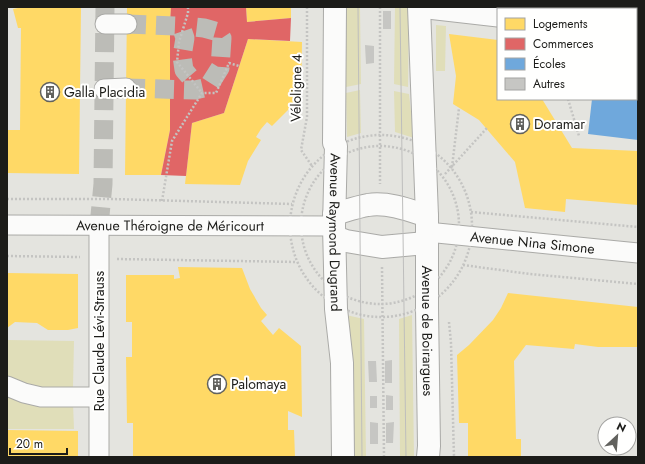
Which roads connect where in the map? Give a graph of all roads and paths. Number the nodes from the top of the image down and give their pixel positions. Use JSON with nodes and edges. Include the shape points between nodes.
{"nodes":[{"id":1,"x":188,"y":7,"type":"edge"},
{"id":2,"x":307,"y":7,"type":"edge"},
{"id":3,"x":335,"y":7,"type":"edge"},
{"id":4,"x":380,"y":7,"type":"edge"},
{"id":5,"x":419,"y":7,"type":"edge"},
{"id":6,"x":497,"y":16,"type":"edge"},
{"id":7,"x":105,"y":24,"type":"dead end"},
{"id":8,"x":127,"y":24,"type":"tunnel mouth"},
{"id":9,"x":239,"y":66,"type":"dead end"},
{"id":10,"x":126,"y":88,"type":"tunnel mouth"},
{"id":11,"x":104,"y":89,"type":"dead end"},
{"id":12,"x":202,"y":93,"type":"junction"},
{"id":13,"x":568,"y":100,"type":"edge"},
{"id":14,"x":459,"y":108,"type":"dead end"},
{"id":15,"x":487,"y":128,"type":"dead end"},
{"id":16,"x":580,"y":136,"type":"dead end"},
{"id":17,"x":379,"y":146,"type":"dead end"},
{"id":18,"x":312,"y":166,"type":"dead end"},
{"id":19,"x":7,"y":199,"type":"edge"},
{"id":20,"x":162,"y":201,"type":"junction"},
{"id":21,"x":292,"y":204,"type":"dead end"},
{"id":22,"x":471,"y":212,"type":"dead end"},
{"id":23,"x":7,"y":225,"type":"edge"},
{"id":24,"x":99,"y":226,"type":"junction"},
{"id":25,"x":334,"y":226,"type":"junction"},
{"id":26,"x":638,"y":227,"type":"edge"},
{"id":27,"x":427,"y":230,"type":"junction"},
{"id":28,"x":638,"y":253,"type":"edge"},
{"id":29,"x":7,"y":256,"type":"edge"},
{"id":30,"x":99,"y":258,"type":"junction"},
{"id":31,"x":297,"y":262,"type":"dead end"},
{"id":32,"x":463,"y":265,"type":"dead end"},
{"id":33,"x":638,"y":284,"type":"edge"},
{"id":34,"x":446,"y":289,"type":"dead end"},
{"id":35,"x":447,"y":297,"type":"dead end"},
{"id":36,"x":383,"y":316,"type":"dead end"},
{"id":37,"x":449,"y":320,"type":"dead end"},
{"id":38,"x":7,"y":386,"type":"edge"},
{"id":39,"x":99,"y":397,"type":"junction"},
{"id":40,"x":428,"y":452,"type":"edge"},
{"id":41,"x":99,"y":457,"type":"edge"},
{"id":42,"x":343,"y":457,"type":"edge"},
{"id":43,"x":384,"y":457,"type":"edge"},
{"id":44,"x":454,"y":457,"type":"edge"}],
"edges":[{"from":1,"to":12,"type":"path","via":[[177,62]]},
{"from":2,"to":18,"type":"path","name":"Véloligne 4","via":[[307,117],[301,150]]},
{"from":3,"to":25,"type":"main road","name":"Avenue Raymond Dugrand"},
{"from":4,"to":17,"type":"path"},
{"from":5,"to":6,"type":"street"},
{"from":5,"to":27,"type":"main road"},
{"from":7,"to":8,"type":"street"},
{"from":9,"to":12,"type":"path","via":[[229,63],[216,93]]},
{"from":10,"to":11,"type":"street"},
{"from":12,"to":20,"type":"path","via":[[172,141]]},
{"from":13,"to":16,"type":"path"},
{"from":14,"to":15,"type":"path","via":[[452,168]]},
{"from":19,"to":20,"type":"path"},
{"from":20,"to":21,"type":"path"},
{"from":22,"to":26,"type":"path"},
{"from":23,"to":24,"type":"street","name":"Avenue Théroigne de Méricourt"},
{"from":24,"to":25,"type":"street","name":"Avenue Théroigne de Méricourt"},
{"from":24,"to":30,"type":"street","name":"Rue Claude Lévi-Strauss"},
{"from":25,"to":27,"type":"main road","via":[[346,241],[382,247]]},
{"from":25,"to":27,"type":"main road","via":[[369,205],[381,205],[409,210]]},
{"from":25,"to":42,"type":"main road","name":"Avenue Raymond Dugrand","via":[[336,309],[342,363]]},
{"from":27,"to":28,"type":"street","name":"Avenue Nina Simone"},
{"from":27,"to":40,"type":"main road","name":"Avenue de Boirargues"},
{"from":29,"to":30,"type":"path"},
{"from":30,"to":31,"type":"path"},
{"from":30,"to":39,"type":"street","name":"Rue Claude Lévi-Strauss"},
{"from":32,"to":33,"type":"path"},
{"from":34,"to":35,"type":"path"},
{"from":36,"to":43,"type":"path"},
{"from":37,"to":44,"type":"path","via":[[452,342]]},
{"from":38,"to":39,"type":"street","via":[[41,397]]},
{"from":39,"to":41,"type":"street","name":"Rue Claude Lévi-Strauss"}]}
